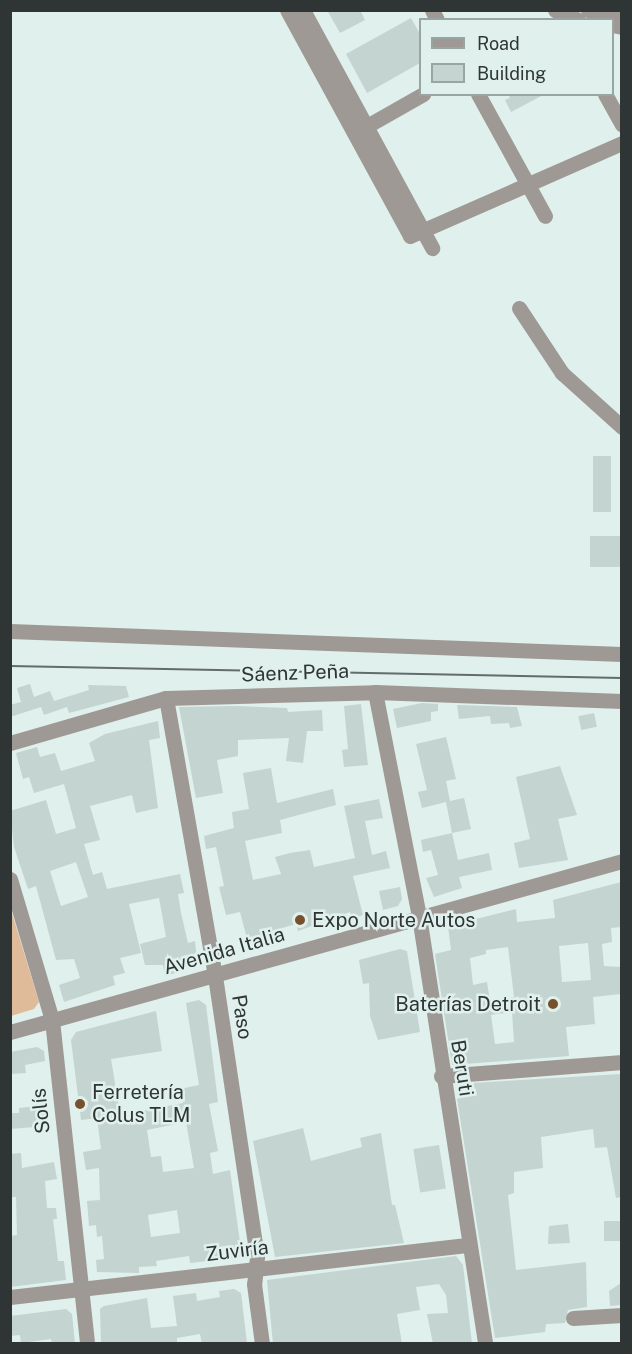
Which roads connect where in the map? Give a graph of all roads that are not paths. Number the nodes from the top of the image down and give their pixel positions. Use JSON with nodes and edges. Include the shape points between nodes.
{"nodes":[{"id":1,"x":287,"y":10,"type":"edge"},
{"id":2,"x":303,"y":10,"type":"edge"},
{"id":3,"x":578,"y":10,"type":"edge"},
{"id":4,"x":588,"y":10,"type":"edge"},
{"id":5,"x":565,"y":16,"type":"edge"},
{"id":6,"x":621,"y":16,"type":"edge"},
{"id":7,"x":420,"y":96,"type":"edge"},
{"id":8,"x":479,"y":96,"type":"edge"},
{"id":9,"x":606,"y":96,"type":"edge"},
{"id":10,"x":621,"y":124,"type":"edge"},
{"id":11,"x":361,"y":130,"type":"junction"},
{"id":12,"x":621,"y":143,"type":"edge"},
{"id":13,"x":526,"y":182,"type":"junction"},
{"id":14,"x":545,"y":216,"type":"dead end"},
{"id":15,"x":423,"y":230,"type":"junction"},
{"id":16,"x":432,"y":248,"type":"dead end"},
{"id":17,"x":519,"y":308,"type":"dead end"},
{"id":18,"x":621,"y":428,"type":"edge"},
{"id":19,"x":10,"y":631,"type":"edge"},
{"id":20,"x":621,"y":654,"type":"edge"},
{"id":21,"x":375,"y":692,"type":"junction"},
{"id":22,"x":166,"y":698,"type":"junction"},
{"id":23,"x":621,"y":701,"type":"edge"},
{"id":24,"x":10,"y":743,"type":"edge"},
{"id":25,"x":621,"y":861,"type":"edge"},
{"id":26,"x":12,"y":889,"type":"edge"},
{"id":27,"x":419,"y":916,"type":"junction"},
{"id":28,"x":215,"y":976,"type":"junction"},
{"id":29,"x":52,"y":1020,"type":"junction"},
{"id":30,"x":10,"y":1032,"type":"edge"},
{"id":31,"x":621,"y":1062,"type":"edge"},
{"id":32,"x":441,"y":1076,"type":"junction"},
{"id":33,"x":469,"y":1245,"type":"junction"},
{"id":34,"x":256,"y":1270,"type":"junction"},
{"id":35,"x":80,"y":1290,"type":"junction"},
{"id":36,"x":10,"y":1298,"type":"edge"},
{"id":37,"x":621,"y":1315,"type":"edge"},
{"id":38,"x":573,"y":1318,"type":"dead end"},
{"id":39,"x":87,"y":1344,"type":"edge"},
{"id":40,"x":261,"y":1344,"type":"edge"},
{"id":41,"x":485,"y":1344,"type":"edge"}],
"edges":[{"from":1,"to":11,"type":"street"},
{"from":2,"to":11,"type":"street"},
{"from":3,"to":5,"type":"street"},
{"from":4,"to":6,"type":"street"},
{"from":7,"to":11,"type":"street"},
{"from":8,"to":13,"type":"street"},
{"from":9,"to":10,"type":"street"},
{"from":11,"to":15,"type":"street"},
{"from":12,"to":13,"type":"street"},
{"from":13,"to":14,"type":"street"},
{"from":13,"to":15,"type":"street"},
{"from":15,"to":16,"type":"street"},
{"from":17,"to":18,"type":"street","via":[[562,373]]},
{"from":19,"to":20,"type":"street"},
{"from":21,"to":22,"type":"street","name":"Sáenz Peña"},
{"from":21,"to":23,"type":"street","name":"Sáenz Peña"},
{"from":21,"to":27,"type":"street","name":"Beruti"},
{"from":22,"to":24,"type":"street","name":"Sáenz Peña"},
{"from":22,"to":28,"type":"street","name":"Paso"},
{"from":25,"to":27,"type":"street","name":"Avenida Italia"},
{"from":26,"to":29,"type":"street","name":"Solís"},
{"from":27,"to":28,"type":"street","name":"Avenida Italia"},
{"from":27,"to":32,"type":"street","name":"Beruti"},
{"from":28,"to":29,"type":"street","name":"Avenida Italia"},
{"from":28,"to":34,"type":"street","name":"Paso"},
{"from":29,"to":30,"type":"street","name":"Avenida Italia"},
{"from":29,"to":35,"type":"street","name":"Solís"},
{"from":31,"to":32,"type":"street"},
{"from":32,"to":33,"type":"street","name":"Beruti"},
{"from":33,"to":34,"type":"street","name":"Zuviría"},
{"from":33,"to":41,"type":"street","name":"Beruti"},
{"from":34,"to":35,"type":"street","name":"Zuviría"},
{"from":34,"to":40,"type":"street","name":"Paso"},
{"from":35,"to":36,"type":"street","name":"Zuviría"},
{"from":35,"to":39,"type":"street","name":"Solís"},
{"from":37,"to":38,"type":"street"}]}
